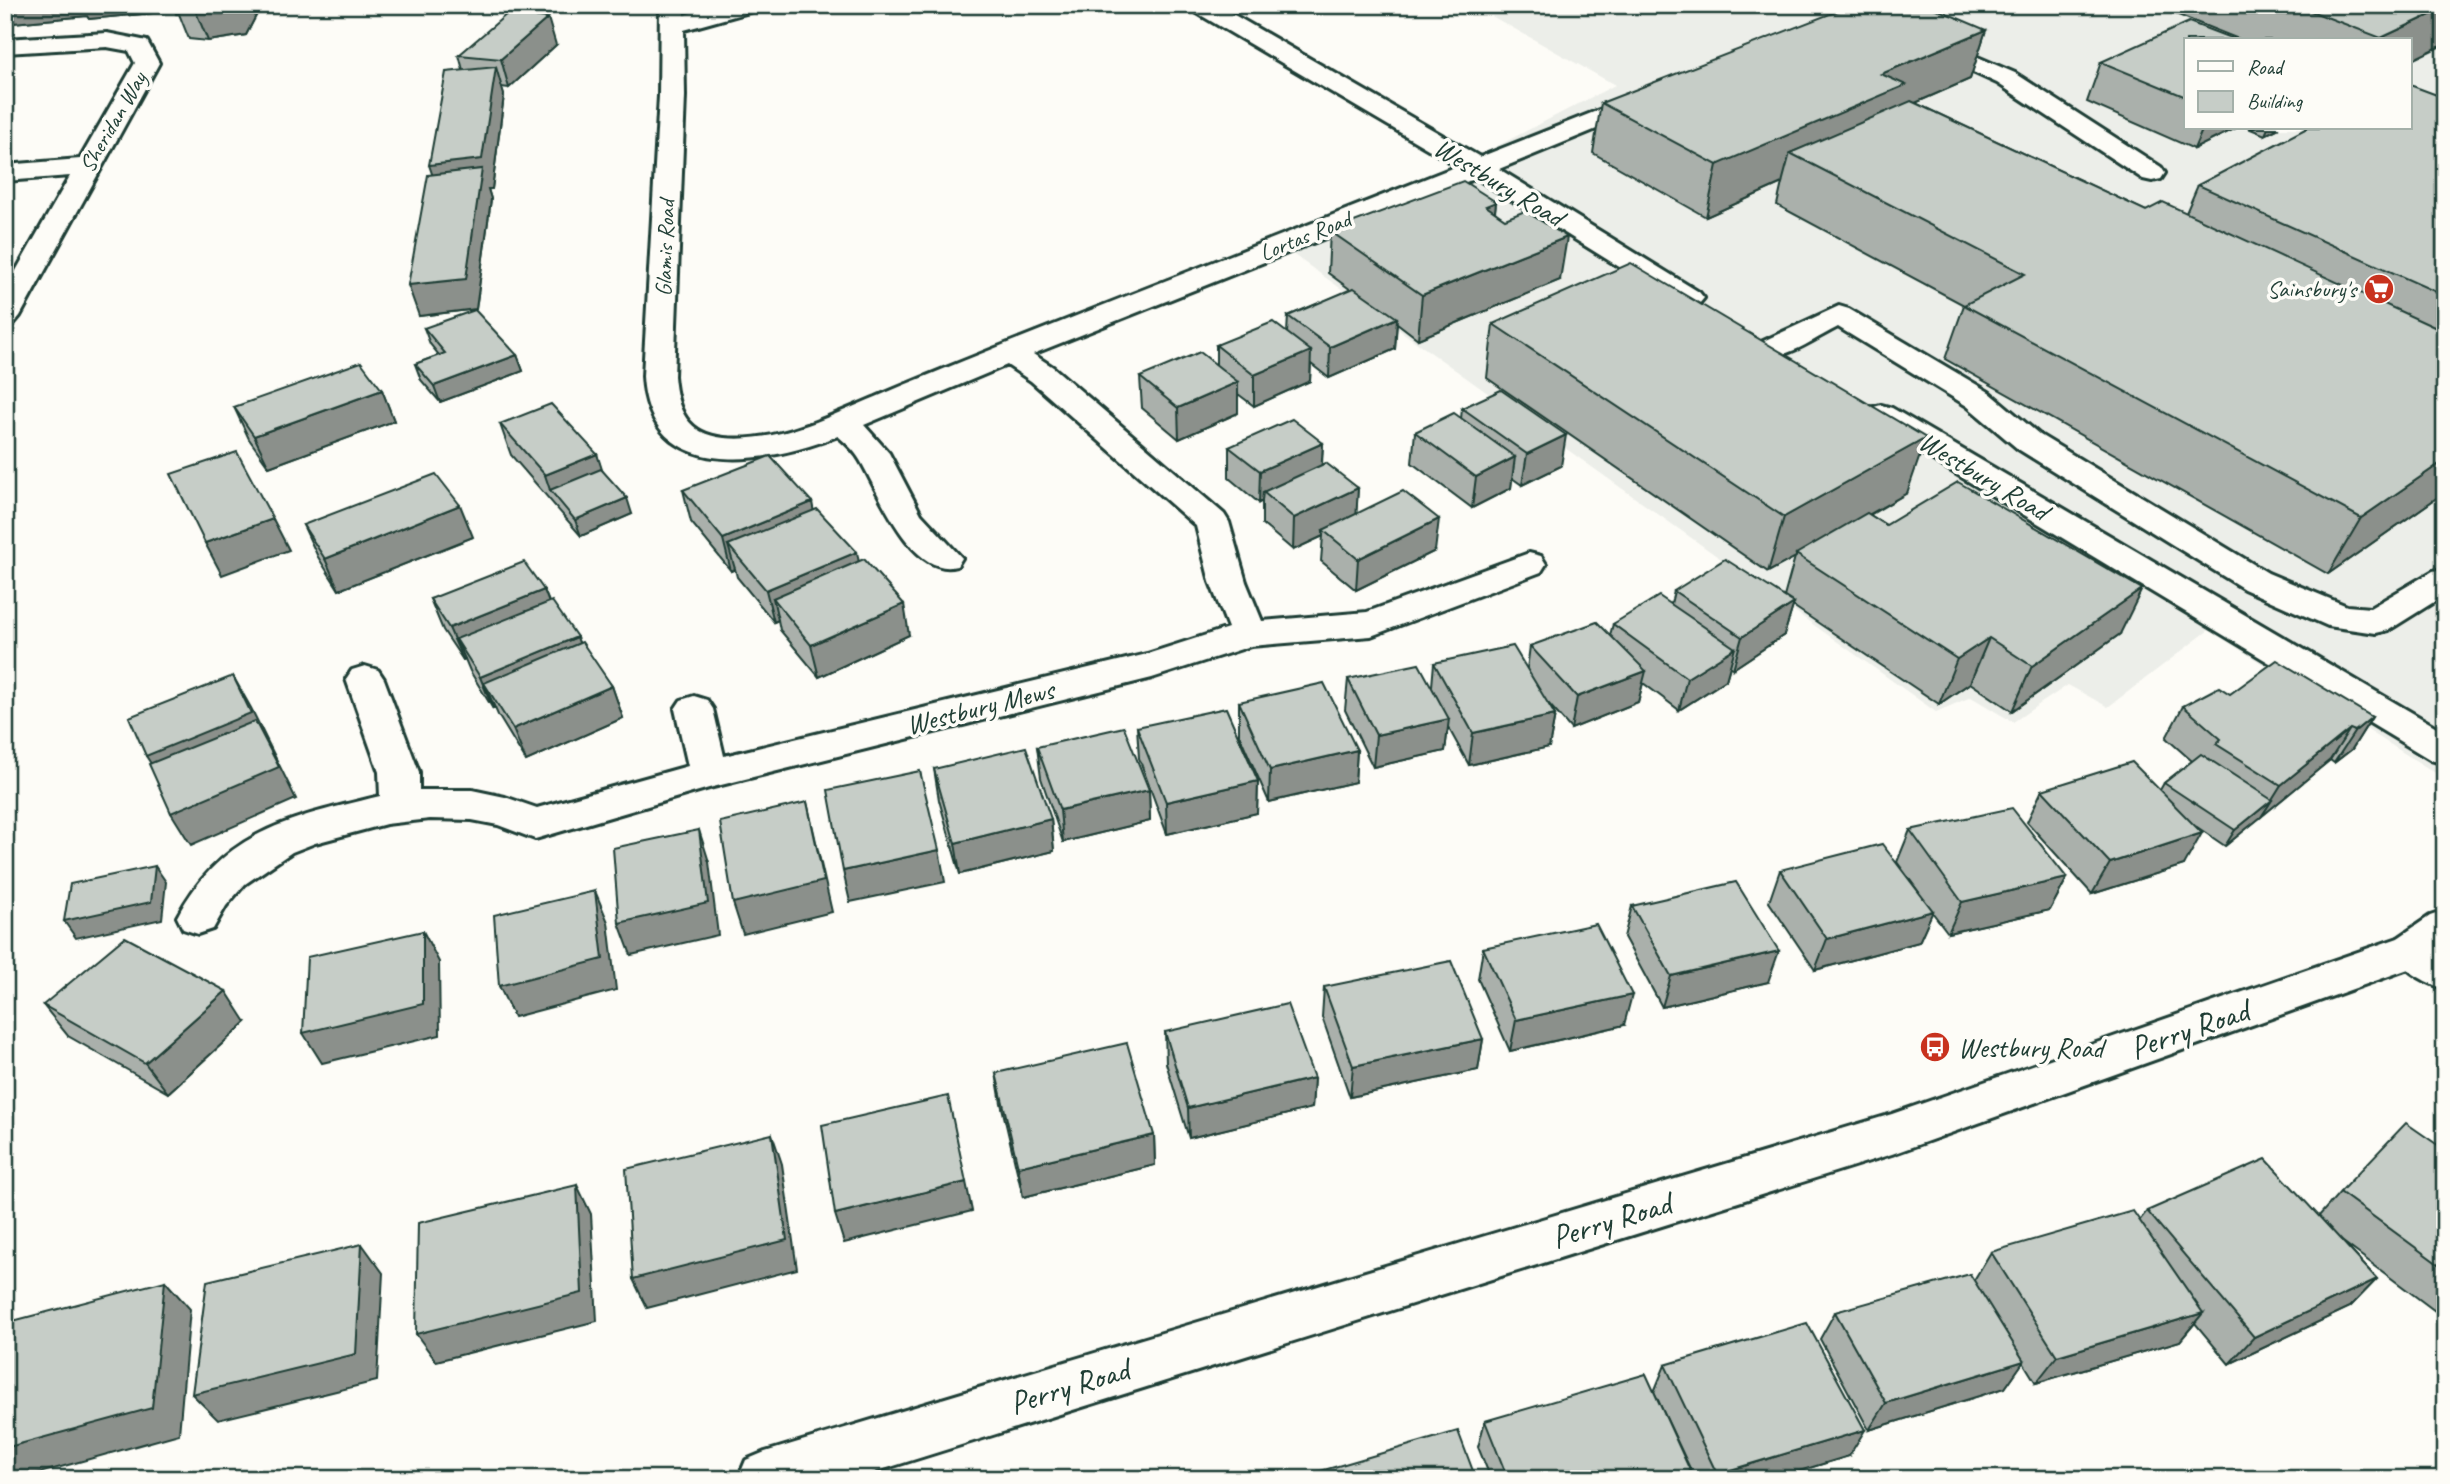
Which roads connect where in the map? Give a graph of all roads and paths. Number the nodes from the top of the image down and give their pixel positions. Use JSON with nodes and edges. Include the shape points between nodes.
{"nodes":[{"id":1,"x":748,"y":5,"type":"edge"},
{"id":2,"x":1200,"y":5,"type":"edge"},
{"id":3,"x":672,"y":16,"type":"edge"},
{"id":4,"x":1910,"y":35,"type":"edge"},
{"id":5,"x":5,"y":46,"type":"edge"},
{"id":6,"x":1670,"y":90,"type":"edge"},
{"id":7,"x":86,"y":167,"type":"junction"},
{"id":8,"x":1479,"y":168,"type":"junction"},
{"id":9,"x":5,"y":173,"type":"edge"},
{"id":10,"x":2152,"y":173,"type":"dead end"},
{"id":11,"x":1712,"y":313,"type":"edge"},
{"id":12,"x":5,"y":316,"type":"edge"},
{"id":13,"x":1770,"y":349,"type":"edge"},
{"id":14,"x":1010,"y":353,"type":"junction"},
{"id":15,"x":1853,"y":398,"type":"edge"},
{"id":16,"x":843,"y":422,"type":"junction"},
{"id":17,"x":726,"y":447,"type":"joint"},
{"id":18,"x":945,"y":558,"type":"dead end"},
{"id":19,"x":1529,"y":564,"type":"dead end"},
{"id":20,"x":2445,"y":579,"type":"edge"},
{"id":21,"x":1249,"y":634,"type":"junction"},
{"id":22,"x":365,"y":679,"type":"dead end"},
{"id":23,"x":694,"y":709,"type":"dead end"},
{"id":24,"x":2445,"y":750,"type":"edge"},
{"id":25,"x":709,"y":774,"type":"junction"},
{"id":26,"x":400,"y":808,"type":"junction"},
{"id":27,"x":198,"y":917,"type":"dead end"},
{"id":28,"x":2434,"y":950,"type":"edge"},
{"id":29,"x":765,"y":1479,"type":"edge"}],
"edges":[{"from":1,"to":3,"type":"street"},
{"from":2,"to":8,"type":"street","name":"Westbury Road"},
{"from":3,"to":17,"type":"street","name":"Glamis Road","via":[[661,351],[656,381],[663,415],[672,427],[704,443]]},
{"from":4,"to":10,"type":"street","via":[[2006,78]]},
{"from":5,"to":7,"type":"street","name":"Sheridan Way","via":[[107,40],[138,46],[147,63]]},
{"from":6,"to":8,"type":"street","name":"Lortas Road"},
{"from":7,"to":9,"type":"street"},
{"from":7,"to":12,"type":"street","name":"Sheridan Way"},
{"from":8,"to":11,"type":"street","name":"Westbury Road"},
{"from":8,"to":14,"type":"street","name":"Lortas Road"},
{"from":13,"to":20,"type":"street","via":[[1839,314],[1978,399],[2029,442],[2245,574],[2341,617],[2376,621]]},
{"from":14,"to":16,"type":"street","name":"Lortas Road"},
{"from":14,"to":21,"type":"street","via":[[1042,374],[1212,522],[1228,582]]},
{"from":15,"to":24,"type":"street","name":"Westbury Road"},
{"from":16,"to":17,"type":"street","name":"Lortas Road","via":[[777,445]]},
{"from":16,"to":18,"type":"street","via":[[873,453],[907,520]]},
{"from":19,"to":21,"type":"street","name":"Westbury Mews","via":[[1371,624]]},
{"from":21,"to":25,"type":"street","name":"Westbury Mews","via":[[1152,665]]},
{"from":22,"to":26,"type":"street","via":[[399,772]]},
{"from":23,"to":25,"type":"street"},
{"from":25,"to":26,"type":"street","name":"Westbury Mews","via":[[535,824],[472,805]]},
{"from":26,"to":27,"type":"street","via":[[305,830],[278,841],[230,873]]},
{"from":28,"to":29,"type":"street","name":"Perry Road","via":[[1892,1135]]}]}
